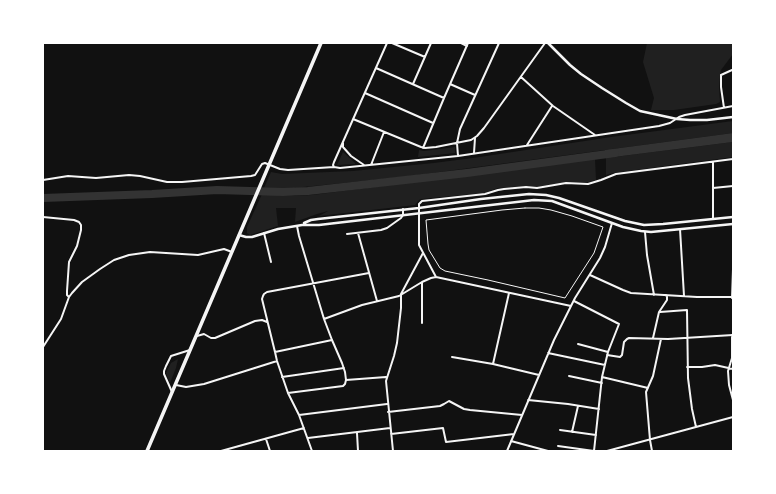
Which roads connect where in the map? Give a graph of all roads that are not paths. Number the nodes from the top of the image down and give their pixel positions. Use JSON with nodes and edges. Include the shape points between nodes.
{"nodes":[{"id":1,"x":321,"y":43,"type":"edge"},
{"id":2,"x":387,"y":43,"type":"edge"},
{"id":3,"x":392,"y":43,"type":"edge"},
{"id":4,"x":430,"y":43,"type":"edge"},
{"id":5,"x":461,"y":43,"type":"edge"},
{"id":6,"x":500,"y":43,"type":"edge"},
{"id":7,"x":546,"y":43,"type":"edge"},
{"id":8,"x":468,"y":44,"type":"edge"},
{"id":9,"x":425,"y":57,"type":"junction"},
{"id":10,"x":376,"y":68,"type":"junction"},
{"id":11,"x":732,"y":70,"type":"dead end"},
{"id":12,"x":521,"y":77,"type":"junction"},
{"id":13,"x":413,"y":84,"type":"junction"},
{"id":14,"x":450,"y":84,"type":"junction"},
{"id":15,"x":365,"y":92,"type":"junction"},
{"id":16,"x":475,"y":95,"type":"junction"},
{"id":17,"x":444,"y":98,"type":"junction"},
{"id":18,"x":552,"y":106,"type":"junction"},
{"id":19,"x":733,"y":106,"type":"edge"},
{"id":20,"x":724,"y":108,"type":"junction"},
{"id":21,"x":733,"y":117,"type":"edge"},
{"id":22,"x":353,"y":119,"type":"junction"},
{"id":23,"x":677,"y":119,"type":"junction"},
{"id":24,"x":433,"y":123,"type":"junction"},
{"id":25,"x":384,"y":132,"type":"junction"},
{"id":26,"x":596,"y":135,"type":"junction"},
{"id":27,"x":474,"y":138,"type":"junction"},
{"id":28,"x":343,"y":142,"type":"junction"},
{"id":29,"x":457,"y":143,"type":"junction"},
{"id":30,"x":527,"y":145,"type":"junction"},
{"id":31,"x":424,"y":148,"type":"junction"},
{"id":32,"x":474,"y":153,"type":"junction"},
{"id":33,"x":458,"y":156,"type":"junction"},
{"id":34,"x":733,"y":159,"type":"edge"},
{"id":35,"x":713,"y":162,"type":"junction"},
{"id":36,"x":269,"y":164,"type":"junction"},
{"id":37,"x":371,"y":165,"type":"junction"},
{"id":38,"x":365,"y":166,"type":"junction"},
{"id":39,"x":334,"y":167,"type":"junction"},
{"id":40,"x":43,"y":180,"type":"edge"},
{"id":41,"x":733,"y":186,"type":"edge"},
{"id":42,"x":713,"y":188,"type":"junction"},
{"id":43,"x":485,"y":194,"type":"junction"},
{"id":44,"x":488,"y":198,"type":"junction"},
{"id":45,"x":419,"y":208,"type":"junction"},
{"id":46,"x":403,"y":209,"type":"junction"},
{"id":47,"x":418,"y":213,"type":"junction"},
{"id":48,"x":403,"y":215,"type":"junction"},
{"id":49,"x":43,"y":217,"type":"edge"},
{"id":50,"x":733,"y":217,"type":"edge"},
{"id":51,"x":713,"y":219,"type":"junction"},
{"id":52,"x":612,"y":223,"type":"junction"},
{"id":53,"x":302,"y":224,"type":"junction"},
{"id":54,"x":733,"y":224,"type":"edge"},
{"id":55,"x":297,"y":225,"type":"junction"},
{"id":56,"x":680,"y":229,"type":"junction"},
{"id":57,"x":644,"y":232,"type":"junction"},
{"id":58,"x":264,"y":233,"type":"junction"},
{"id":59,"x":358,"y":233,"type":"junction"},
{"id":60,"x":347,"y":234,"type":"dead end"},
{"id":61,"x":239,"y":235,"type":"junction"},
{"id":62,"x":232,"y":252,"type":"junction"},
{"id":63,"x":423,"y":253,"type":"junction"},
{"id":64,"x":271,"y":262,"type":"dead end"},
{"id":65,"x":733,"y":269,"type":"edge"},
{"id":66,"x":369,"y":273,"type":"junction"},
{"id":67,"x":590,"y":275,"type":"junction"},
{"id":68,"x":436,"y":277,"type":"junction"},
{"id":69,"x":422,"y":282,"type":"junction"},
{"id":70,"x":313,"y":284,"type":"junction"},
{"id":71,"x":509,"y":293,"type":"junction"},
{"id":72,"x":401,"y":294,"type":"junction"},
{"id":73,"x":654,"y":295,"type":"junction"},
{"id":74,"x":666,"y":295,"type":"junction"},
{"id":75,"x":684,"y":296,"type":"junction"},
{"id":76,"x":69,"y":297,"type":"junction"},
{"id":77,"x":565,"y":298,"type":"joint"},
{"id":78,"x":732,"y":298,"type":"edge"},
{"id":79,"x":377,"y":301,"type":"junction"},
{"id":80,"x":574,"y":302,"type":"junction"},
{"id":81,"x":571,"y":306,"type":"junction"},
{"id":82,"x":660,"y":312,"type":"junction"},
{"id":83,"x":324,"y":319,"type":"junction"},
{"id":84,"x":268,"y":322,"type":"junction"},
{"id":85,"x":422,"y":323,"type":"dead end"},
{"id":86,"x":732,"y":335,"type":"edge"},
{"id":87,"x":195,"y":337,"type":"junction"},
{"id":88,"x":688,"y":337,"type":"junction"},
{"id":89,"x":653,"y":338,"type":"junction"},
{"id":90,"x":661,"y":339,"type":"junction"},
{"id":91,"x":332,"y":340,"type":"junction"},
{"id":92,"x":578,"y":344,"type":"dead end"},
{"id":93,"x":43,"y":347,"type":"edge"},
{"id":94,"x":190,"y":350,"type":"junction"},
{"id":95,"x":275,"y":352,"type":"junction"},
{"id":96,"x":548,"y":353,"type":"junction"},
{"id":97,"x":608,"y":353,"type":"junction"},
{"id":98,"x":452,"y":357,"type":"dead end"},
{"id":99,"x":277,"y":361,"type":"junction"},
{"id":100,"x":493,"y":364,"type":"junction"},
{"id":101,"x":605,"y":364,"type":"junction"},
{"id":102,"x":688,"y":367,"type":"junction"},
{"id":103,"x":344,"y":368,"type":"junction"},
{"id":104,"x":728,"y":368,"type":"junction"},
{"id":105,"x":733,"y":369,"type":"edge"},
{"id":106,"x":539,"y":375,"type":"junction"},
{"id":107,"x":282,"y":376,"type":"junction"},
{"id":108,"x":569,"y":376,"type":"dead end"},
{"id":109,"x":386,"y":377,"type":"junction"},
{"id":110,"x":602,"y":377,"type":"junction"},
{"id":111,"x":346,"y":380,"type":"junction"},
{"id":112,"x":602,"y":383,"type":"junction"},
{"id":113,"x":175,"y":385,"type":"junction"},
{"id":114,"x":648,"y":388,"type":"junction"},
{"id":115,"x":172,"y":392,"type":"junction"},
{"id":116,"x":288,"y":393,"type":"junction"},
{"id":117,"x":528,"y":400,"type":"junction"},
{"id":118,"x":733,"y":400,"type":"edge"},
{"id":119,"x":387,"y":404,"type":"junction"},
{"id":120,"x":578,"y":406,"type":"junction"},
{"id":121,"x":599,"y":409,"type":"junction"},
{"id":122,"x":388,"y":412,"type":"junction"},
{"id":123,"x":299,"y":415,"type":"junction"},
{"id":124,"x":522,"y":415,"type":"junction"},
{"id":125,"x":733,"y":418,"type":"edge"},
{"id":126,"x":696,"y":427,"type":"junction"},
{"id":127,"x":304,"y":428,"type":"junction"},
{"id":128,"x":390,"y":428,"type":"junction"},
{"id":129,"x":560,"y":430,"type":"dead end"},
{"id":130,"x":572,"y":432,"type":"junction"},
{"id":131,"x":356,"y":433,"type":"junction"},
{"id":132,"x":391,"y":434,"type":"junction"},
{"id":133,"x":514,"y":434,"type":"junction"},
{"id":134,"x":596,"y":435,"type":"junction"},
{"id":135,"x":308,"y":438,"type":"junction"},
{"id":136,"x":266,"y":439,"type":"junction"},
{"id":137,"x":650,"y":440,"type":"junction"},
{"id":138,"x":511,"y":441,"type":"junction"},
{"id":139,"x":558,"y":446,"type":"dead end"},
{"id":140,"x":228,"y":450,"type":"edge"},
{"id":141,"x":146,"y":451,"type":"edge"},
{"id":142,"x":221,"y":451,"type":"edge"},
{"id":143,"x":270,"y":451,"type":"edge"},
{"id":144,"x":312,"y":451,"type":"edge"},
{"id":145,"x":358,"y":451,"type":"edge"},
{"id":146,"x":393,"y":451,"type":"edge"},
{"id":147,"x":507,"y":451,"type":"edge"},
{"id":148,"x":548,"y":451,"type":"edge"},
{"id":149,"x":594,"y":451,"type":"edge"},
{"id":150,"x":607,"y":451,"type":"edge"},
{"id":151,"x":652,"y":451,"type":"edge"}],
"edges":[{"from":1,"to":36,"type":"main road"},
{"from":2,"to":10,"type":"street"},
{"from":3,"to":9,"type":"street"},
{"from":4,"to":9,"type":"street"},
{"from":5,"to":8,"type":"street"},
{"from":6,"to":16,"type":"street"},
{"from":7,"to":12,"type":"street"},
{"from":7,"to":23,"type":"street","via":[[570,65],[626,104],[645,112]]},
{"from":8,"to":14,"type":"street"},
{"from":9,"to":13,"type":"street"},
{"from":10,"to":13,"type":"street"},
{"from":10,"to":15,"type":"street"},
{"from":11,"to":20,"type":"street","via":[[721,75]]},
{"from":12,"to":18,"type":"street"},
{"from":12,"to":27,"type":"street"},
{"from":13,"to":17,"type":"street"},
{"from":14,"to":16,"type":"street"},
{"from":14,"to":17,"type":"street"},
{"from":15,"to":22,"type":"street"},
{"from":15,"to":24,"type":"street"},
{"from":16,"to":29,"type":"street","via":[[460,129]]},
{"from":17,"to":24,"type":"street"},
{"from":18,"to":26,"type":"street"},
{"from":18,"to":30,"type":"street"},
{"from":19,"to":20,"type":"street"},
{"from":20,"to":23,"type":"street","via":[[690,113]]},
{"from":21,"to":23,"type":"street"},
{"from":22,"to":25,"type":"street"},
{"from":22,"to":28,"type":"street"},
{"from":23,"to":26,"type":"street","via":[[659,126]]},
{"from":24,"to":31,"type":"street"},
{"from":25,"to":31,"type":"street"},
{"from":25,"to":37,"type":"street"},
{"from":26,"to":30,"type":"street"},
{"from":27,"to":29,"type":"street"},
{"from":27,"to":32,"type":"street"},
{"from":28,"to":38,"type":"street","via":[[343,147],[351,156]]},
{"from":28,"to":39,"type":"street"},
{"from":29,"to":31,"type":"street"},
{"from":29,"to":33,"type":"street"},
{"from":30,"to":32,"type":"street"},
{"from":32,"to":33,"type":"street"},
{"from":33,"to":37,"type":"street"},
{"from":34,"to":35,"type":"street"},
{"from":35,"to":42,"type":"street"},
{"from":35,"to":43,"type":"street","via":[[616,174],[588,184],[566,183],[537,188],[498,190]]},
{"from":36,"to":39,"type":"street","via":[[288,170]]},
{"from":36,"to":40,"type":"street","via":[[263,163],[256,174],[251,176],[182,182],[167,182],[130,175],[96,178],[68,176]]},
{"from":36,"to":61,"type":"main road"},
{"from":37,"to":38,"type":"street"},
{"from":38,"to":39,"type":"street"},
{"from":41,"to":42,"type":"street"},
{"from":42,"to":51,"type":"street"},
{"from":43,"to":44,"type":"street"},
{"from":43,"to":45,"type":"street","via":[[426,200],[420,202]]},
{"from":44,"to":45,"type":"street"},
{"from":44,"to":51,"type":"street","via":[[525,194],[550,196],[644,225]]},
{"from":45,"to":46,"type":"street"},
{"from":45,"to":47,"type":"street"},
{"from":46,"to":48,"type":"street"},
{"from":46,"to":53,"type":"street","via":[[311,220]]},
{"from":47,"to":48,"type":"street"},
{"from":47,"to":52,"type":"street","via":[[534,200],[552,201]]},
{"from":47,"to":63,"type":"street","via":[[419,245]]},
{"from":48,"to":53,"type":"street","via":[[325,224]]},
{"from":48,"to":59,"type":"street","via":[[387,228]]},
{"from":49,"to":76,"type":"street","via":[[74,220],[81,225],[77,246],[68,265]]},
{"from":50,"to":51,"type":"street"},
{"from":52,"to":57,"type":"street"},
{"from":52,"to":67,"type":"street","via":[[603,252]]},
{"from":53,"to":55,"type":"street"},
{"from":54,"to":56,"type":"street"},
{"from":55,"to":58,"type":"street"},
{"from":55,"to":70,"type":"street"},
{"from":56,"to":57,"type":"street"},
{"from":56,"to":75,"type":"street"},
{"from":57,"to":73,"type":"street"},
{"from":58,"to":61,"type":"street","via":[[249,237]]},
{"from":58,"to":64,"type":"street"},
{"from":59,"to":60,"type":"street"},
{"from":59,"to":66,"type":"street"},
{"from":61,"to":62,"type":"main road"},
{"from":62,"to":76,"type":"street","via":[[224,249],[198,255],[150,252],[128,255],[100,269],[82,282]]},
{"from":62,"to":87,"type":"main road"},
{"from":63,"to":68,"type":"street"},
{"from":63,"to":72,"type":"street"},
{"from":65,"to":78,"type":"street"},
{"from":66,"to":70,"type":"street"},
{"from":66,"to":79,"type":"street"},
{"from":67,"to":73,"type":"street","via":[[628,292]]},
{"from":67,"to":80,"type":"street"},
{"from":68,"to":69,"type":"street"},
{"from":68,"to":71,"type":"street"},
{"from":69,"to":72,"type":"street"},
{"from":69,"to":85,"type":"street"},
{"from":70,"to":83,"type":"street"},
{"from":70,"to":84,"type":"street","via":[[264,294],[262,299]]},
{"from":71,"to":81,"type":"street"},
{"from":71,"to":100,"type":"street"},
{"from":72,"to":79,"type":"street"},
{"from":72,"to":109,"type":"street","via":[[397,343]]},
{"from":73,"to":74,"type":"street"},
{"from":74,"to":75,"type":"street"},
{"from":74,"to":82,"type":"street","via":[[667,300]]},
{"from":75,"to":78,"type":"street"},
{"from":76,"to":93,"type":"street","via":[[62,315]]},
{"from":77,"to":77,"type":"lane","via":[[443,270],[428,248],[426,220],[540,208],[603,227],[594,253]]},
{"from":79,"to":83,"type":"street"},
{"from":80,"to":81,"type":"street"},
{"from":80,"to":97,"type":"street","via":[[619,324]]},
{"from":81,"to":96,"type":"street"},
{"from":82,"to":88,"type":"street","via":[[687,310]]},
{"from":82,"to":89,"type":"street"},
{"from":83,"to":91,"type":"street"},
{"from":84,"to":87,"type":"street","via":[[255,321],[215,338],[204,334]]},
{"from":84,"to":95,"type":"street"},
{"from":86,"to":88,"type":"street"},
{"from":86,"to":104,"type":"street","via":[[732,358]]},
{"from":87,"to":94,"type":"main road"},
{"from":88,"to":90,"type":"street"},
{"from":88,"to":102,"type":"street"},
{"from":89,"to":90,"type":"street"},
{"from":89,"to":97,"type":"street","via":[[627,339],[620,357]]},
{"from":90,"to":114,"type":"street"},
{"from":91,"to":95,"type":"street"},
{"from":91,"to":103,"type":"street"},
{"from":92,"to":97,"type":"street"},
{"from":94,"to":113,"type":"main road"},
{"from":94,"to":115,"type":"street","via":[[171,356],[166,366],[164,374]]},
{"from":95,"to":99,"type":"street"},
{"from":96,"to":101,"type":"street"},
{"from":96,"to":106,"type":"street"},
{"from":97,"to":101,"type":"street"},
{"from":98,"to":100,"type":"street"},
{"from":99,"to":107,"type":"street"},
{"from":99,"to":113,"type":"street","via":[[204,384],[186,387]]},
{"from":100,"to":106,"type":"street"},
{"from":101,"to":110,"type":"street"},
{"from":102,"to":104,"type":"street","via":[[715,365]]},
{"from":102,"to":126,"type":"street"},
{"from":103,"to":107,"type":"street"},
{"from":103,"to":111,"type":"street"},
{"from":104,"to":105,"type":"street"},
{"from":104,"to":118,"type":"street"},
{"from":106,"to":117,"type":"street"},
{"from":107,"to":116,"type":"street"},
{"from":108,"to":112,"type":"street"},
{"from":109,"to":111,"type":"street"},
{"from":109,"to":119,"type":"street"},
{"from":110,"to":112,"type":"street"},
{"from":110,"to":114,"type":"street"},
{"from":111,"to":116,"type":"street","via":[[343,386]]},
{"from":112,"to":121,"type":"street"},
{"from":113,"to":115,"type":"main road"},
{"from":114,"to":137,"type":"street","via":[[646,397]]},
{"from":115,"to":141,"type":"main road"},
{"from":116,"to":123,"type":"street"},
{"from":117,"to":120,"type":"street"},
{"from":117,"to":124,"type":"street"},
{"from":119,"to":122,"type":"street"},
{"from":119,"to":123,"type":"street"},
{"from":120,"to":121,"type":"street"},
{"from":120,"to":130,"type":"street"},
{"from":121,"to":134,"type":"street"},
{"from":122,"to":124,"type":"street","via":[[440,406],[449,401],[470,410]]},
{"from":122,"to":128,"type":"street"},
{"from":123,"to":127,"type":"street"},
{"from":124,"to":133,"type":"street"},
{"from":125,"to":126,"type":"street"},
{"from":126,"to":137,"type":"street"},
{"from":127,"to":135,"type":"street"},
{"from":127,"to":136,"type":"street"},
{"from":128,"to":131,"type":"street"},
{"from":128,"to":132,"type":"street"},
{"from":129,"to":130,"type":"street"},
{"from":130,"to":134,"type":"street"},
{"from":131,"to":135,"type":"street"},
{"from":131,"to":145,"type":"street"},
{"from":132,"to":133,"type":"street","via":[[443,428],[446,442]]},
{"from":132,"to":146,"type":"street"},
{"from":133,"to":138,"type":"street"},
{"from":134,"to":149,"type":"street"},
{"from":135,"to":144,"type":"street"},
{"from":136,"to":140,"type":"street"},
{"from":136,"to":143,"type":"street"},
{"from":137,"to":150,"type":"street"},
{"from":137,"to":151,"type":"street"},
{"from":138,"to":147,"type":"street"},
{"from":138,"to":148,"type":"street"},
{"from":139,"to":149,"type":"street"},
{"from":140,"to":142,"type":"street"}]}
